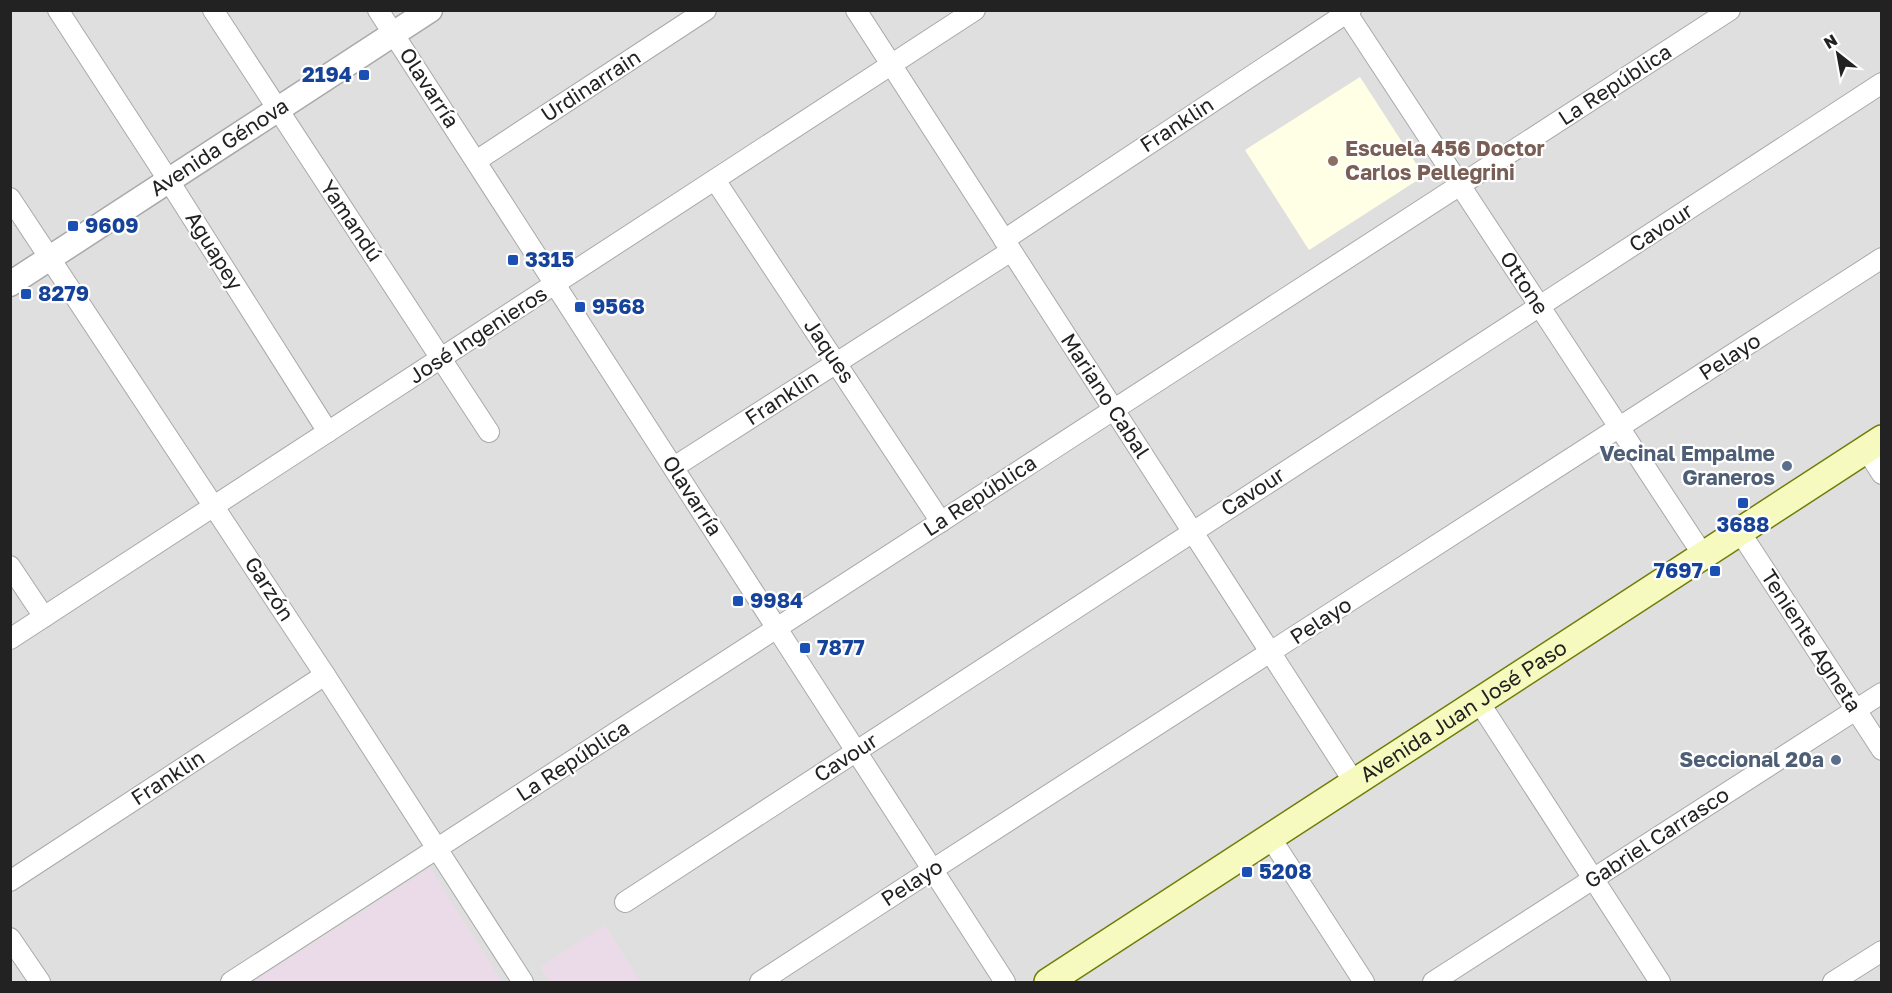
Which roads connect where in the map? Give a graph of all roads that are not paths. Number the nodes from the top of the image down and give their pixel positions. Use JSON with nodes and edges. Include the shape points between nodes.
{"nodes":[{"id":1,"x":58,"y":10,"type":"edge"},
{"id":2,"x":213,"y":10,"type":"edge"},
{"id":3,"x":378,"y":10,"type":"edge"},
{"id":4,"x":430,"y":10,"type":"edge"},
{"id":5,"x":706,"y":10,"type":"edge"},
{"id":6,"x":856,"y":10,"type":"edge"},
{"id":7,"x":975,"y":10,"type":"edge"},
{"id":8,"x":1730,"y":10,"type":"edge"},
{"id":9,"x":1348,"y":11,"type":"edge"},
{"id":10,"x":394,"y":34,"type":"junction"},
{"id":11,"x":891,"y":65,"type":"junction"},
{"id":12,"x":1881,"y":84,"type":"edge"},
{"id":13,"x":277,"y":110,"type":"junction"},
{"id":14,"x":476,"y":161,"type":"junction"},
{"id":15,"x":715,"y":180,"type":"junction"},
{"id":16,"x":169,"y":181,"type":"junction"},
{"id":17,"x":1460,"y":185,"type":"junction"},
{"id":18,"x":10,"y":198,"type":"edge"},
{"id":19,"x":1007,"y":245,"type":"junction"},
{"id":20,"x":50,"y":258,"type":"junction"},
{"id":21,"x":1881,"y":258,"type":"edge"},
{"id":22,"x":10,"y":284,"type":"edge"},
{"id":23,"x":555,"y":284,"type":"junction"},
{"id":24,"x":1540,"y":307,"type":"junction"},
{"id":25,"x":442,"y":358,"type":"junction"},
{"id":26,"x":837,"y":362,"type":"junction"},
{"id":27,"x":1114,"y":410,"type":"junction"},
{"id":28,"x":1620,"y":429,"type":"junction"},
{"id":29,"x":328,"y":432,"type":"junction"},
{"id":30,"x":489,"y":432,"type":"dead end"},
{"id":31,"x":1874,"y":444,"type":"edge"},
{"id":32,"x":674,"y":467,"type":"junction"},
{"id":33,"x":1881,"y":474,"type":"edge"},
{"id":34,"x":215,"y":507,"type":"junction"},
{"id":35,"x":941,"y":522,"type":"junction"},
{"id":36,"x":1192,"y":531,"type":"junction"},
{"id":37,"x":1740,"y":532,"type":"junction"},
{"id":38,"x":1703,"y":555,"type":"junction"},
{"id":39,"x":10,"y":566,"type":"edge"},
{"id":40,"x":44,"y":617,"type":"junction"},
{"id":41,"x":777,"y":628,"type":"junction"},
{"id":42,"x":10,"y":639,"type":"edge"},
{"id":43,"x":1271,"y":653,"type":"junction"},
{"id":44,"x":325,"y":675,"type":"junction"},
{"id":45,"x":1881,"y":693,"type":"edge"},
{"id":46,"x":1479,"y":702,"type":"junction"},
{"id":47,"x":1856,"y":710,"type":"junction"},
{"id":48,"x":1881,"y":750,"type":"edge"},
{"id":49,"x":857,"y":752,"type":"junction"},
{"id":50,"x":1354,"y":782,"type":"junction"},
{"id":51,"x":1270,"y":837,"type":"junction"},
{"id":52,"x":437,"y":848,"type":"junction"},
{"id":53,"x":932,"y":869,"type":"junction"},
{"id":54,"x":1593,"y":879,"type":"junction"},
{"id":55,"x":10,"y":881,"type":"edge"},
{"id":56,"x":625,"y":902,"type":"dead end"},
{"id":57,"x":10,"y":938,"type":"edge"},
{"id":58,"x":1881,"y":951,"type":"edge"},
{"id":59,"x":1052,"y":981,"type":"edge"},
{"id":60,"x":40,"y":982,"type":"edge"},
{"id":61,"x":231,"y":982,"type":"edge"},
{"id":62,"x":524,"y":982,"type":"edge"},
{"id":63,"x":760,"y":982,"type":"edge"},
{"id":64,"x":1005,"y":982,"type":"edge"},
{"id":65,"x":1364,"y":982,"type":"edge"},
{"id":66,"x":1433,"y":982,"type":"edge"},
{"id":67,"x":1660,"y":982,"type":"edge"},
{"id":68,"x":1833,"y":982,"type":"edge"}],
"edges":[{"from":1,"to":16,"type":"street","name":"Aguapey"},
{"from":2,"to":13,"type":"street","name":"Yamandú"},
{"from":3,"to":10,"type":"street","name":"Olavarría"},
{"from":4,"to":10,"type":"street","name":"Avenida Génova"},
{"from":5,"to":14,"type":"street","name":"Urdinarrain"},
{"from":6,"to":11,"type":"street","name":"Mariano Cabal"},
{"from":7,"to":11,"type":"street","name":"José Ingenieros"},
{"from":8,"to":17,"type":"street","name":"La República"},
{"from":9,"to":17,"type":"street","name":"Ottone"},
{"from":9,"to":19,"type":"street","name":"Franklin"},
{"from":10,"to":13,"type":"street","name":"Avenida Génova"},
{"from":10,"to":14,"type":"street","name":"Olavarría"},
{"from":11,"to":15,"type":"street","name":"José Ingenieros"},
{"from":11,"to":19,"type":"street","name":"Mariano Cabal"},
{"from":12,"to":24,"type":"street","name":"Cavour"},
{"from":13,"to":16,"type":"street","name":"Avenida Génova"},
{"from":13,"to":25,"type":"street","name":"Yamandú"},
{"from":14,"to":23,"type":"street","name":"Olavarría"},
{"from":15,"to":23,"type":"street","name":"José Ingenieros"},
{"from":15,"to":26,"type":"street","name":"Jaques"},
{"from":16,"to":20,"type":"street","name":"Avenida Génova"},
{"from":16,"to":29,"type":"street","name":"Aguapey"},
{"from":17,"to":24,"type":"street","name":"Ottone"},
{"from":17,"to":27,"type":"street","name":"La República"},
{"from":18,"to":20,"type":"street","name":"Garzón"},
{"from":19,"to":26,"type":"street","name":"Franklin"},
{"from":19,"to":27,"type":"street","name":"Mariano Cabal"},
{"from":20,"to":22,"type":"street","name":"Avenida Génova"},
{"from":20,"to":34,"type":"street","name":"Garzón"},
{"from":21,"to":28,"type":"street","name":"Pelayo"},
{"from":23,"to":25,"type":"street","name":"José Ingenieros"},
{"from":23,"to":32,"type":"street","name":"Olavarría"},
{"from":24,"to":28,"type":"street","name":"Ottone"},
{"from":24,"to":36,"type":"street","name":"Cavour"},
{"from":25,"to":29,"type":"street","name":"José Ingenieros"},
{"from":25,"to":30,"type":"street","name":"Yamandú"},
{"from":26,"to":32,"type":"street","name":"Franklin"},
{"from":26,"to":35,"type":"street","name":"Jaques"},
{"from":27,"to":35,"type":"street","name":"La República"},
{"from":27,"to":36,"type":"street","name":"Mariano Cabal"},
{"from":28,"to":38,"type":"street","name":"Ottone"},
{"from":28,"to":43,"type":"street","name":"Pelayo"},
{"from":29,"to":34,"type":"street","name":"José Ingenieros"},
{"from":31,"to":33,"type":"street"},
{"from":31,"to":37,"type":"main road","name":"Avenida Juan José Paso"},
{"from":32,"to":41,"type":"street","name":"Olavarría"},
{"from":34,"to":40,"type":"street","name":"José Ingenieros"},
{"from":34,"to":44,"type":"street","name":"Garzón"},
{"from":35,"to":41,"type":"street","name":"La República"},
{"from":36,"to":43,"type":"street","name":"Mariano Cabal"},
{"from":36,"to":49,"type":"street","name":"Cavour"},
{"from":37,"to":38,"type":"main road","name":"Avenida Juan José Paso"},
{"from":37,"to":47,"type":"street","name":"Teniente Agneta"},
{"from":38,"to":46,"type":"main road","name":"Avenida Juan José Paso"},
{"from":39,"to":40,"type":"street"},
{"from":40,"to":42,"type":"street","name":"José Ingenieros"},
{"from":41,"to":49,"type":"street","name":"Olavarría"},
{"from":41,"to":52,"type":"street","name":"La República"},
{"from":43,"to":50,"type":"street","name":"Mariano Cabal"},
{"from":43,"to":53,"type":"street","name":"Pelayo"},
{"from":44,"to":52,"type":"street","name":"Garzón"},
{"from":44,"to":55,"type":"street","name":"Franklin"},
{"from":45,"to":47,"type":"street","name":"Gabriel Carrasco"},
{"from":46,"to":50,"type":"main road","name":"Avenida Juan José Paso"},
{"from":46,"to":54,"type":"street"},
{"from":47,"to":48,"type":"street","name":"Teniente Agneta"},
{"from":47,"to":54,"type":"street","name":"Gabriel Carrasco"},
{"from":49,"to":53,"type":"street","name":"Olavarría"},
{"from":49,"to":56,"type":"street","name":"Cavour"},
{"from":50,"to":51,"type":"main road","name":"Avenida Juan José Paso"},
{"from":51,"to":59,"type":"main road","name":"Avenida Juan José Paso"},
{"from":51,"to":65,"type":"street"},
{"from":52,"to":61,"type":"street","name":"La República"},
{"from":52,"to":62,"type":"street","name":"Garzón"},
{"from":53,"to":63,"type":"street","name":"Pelayo"},
{"from":53,"to":64,"type":"street","name":"Olavarría"},
{"from":54,"to":66,"type":"street","name":"Gabriel Carrasco"},
{"from":54,"to":67,"type":"street"},
{"from":57,"to":60,"type":"street"},
{"from":58,"to":68,"type":"street"}]}
